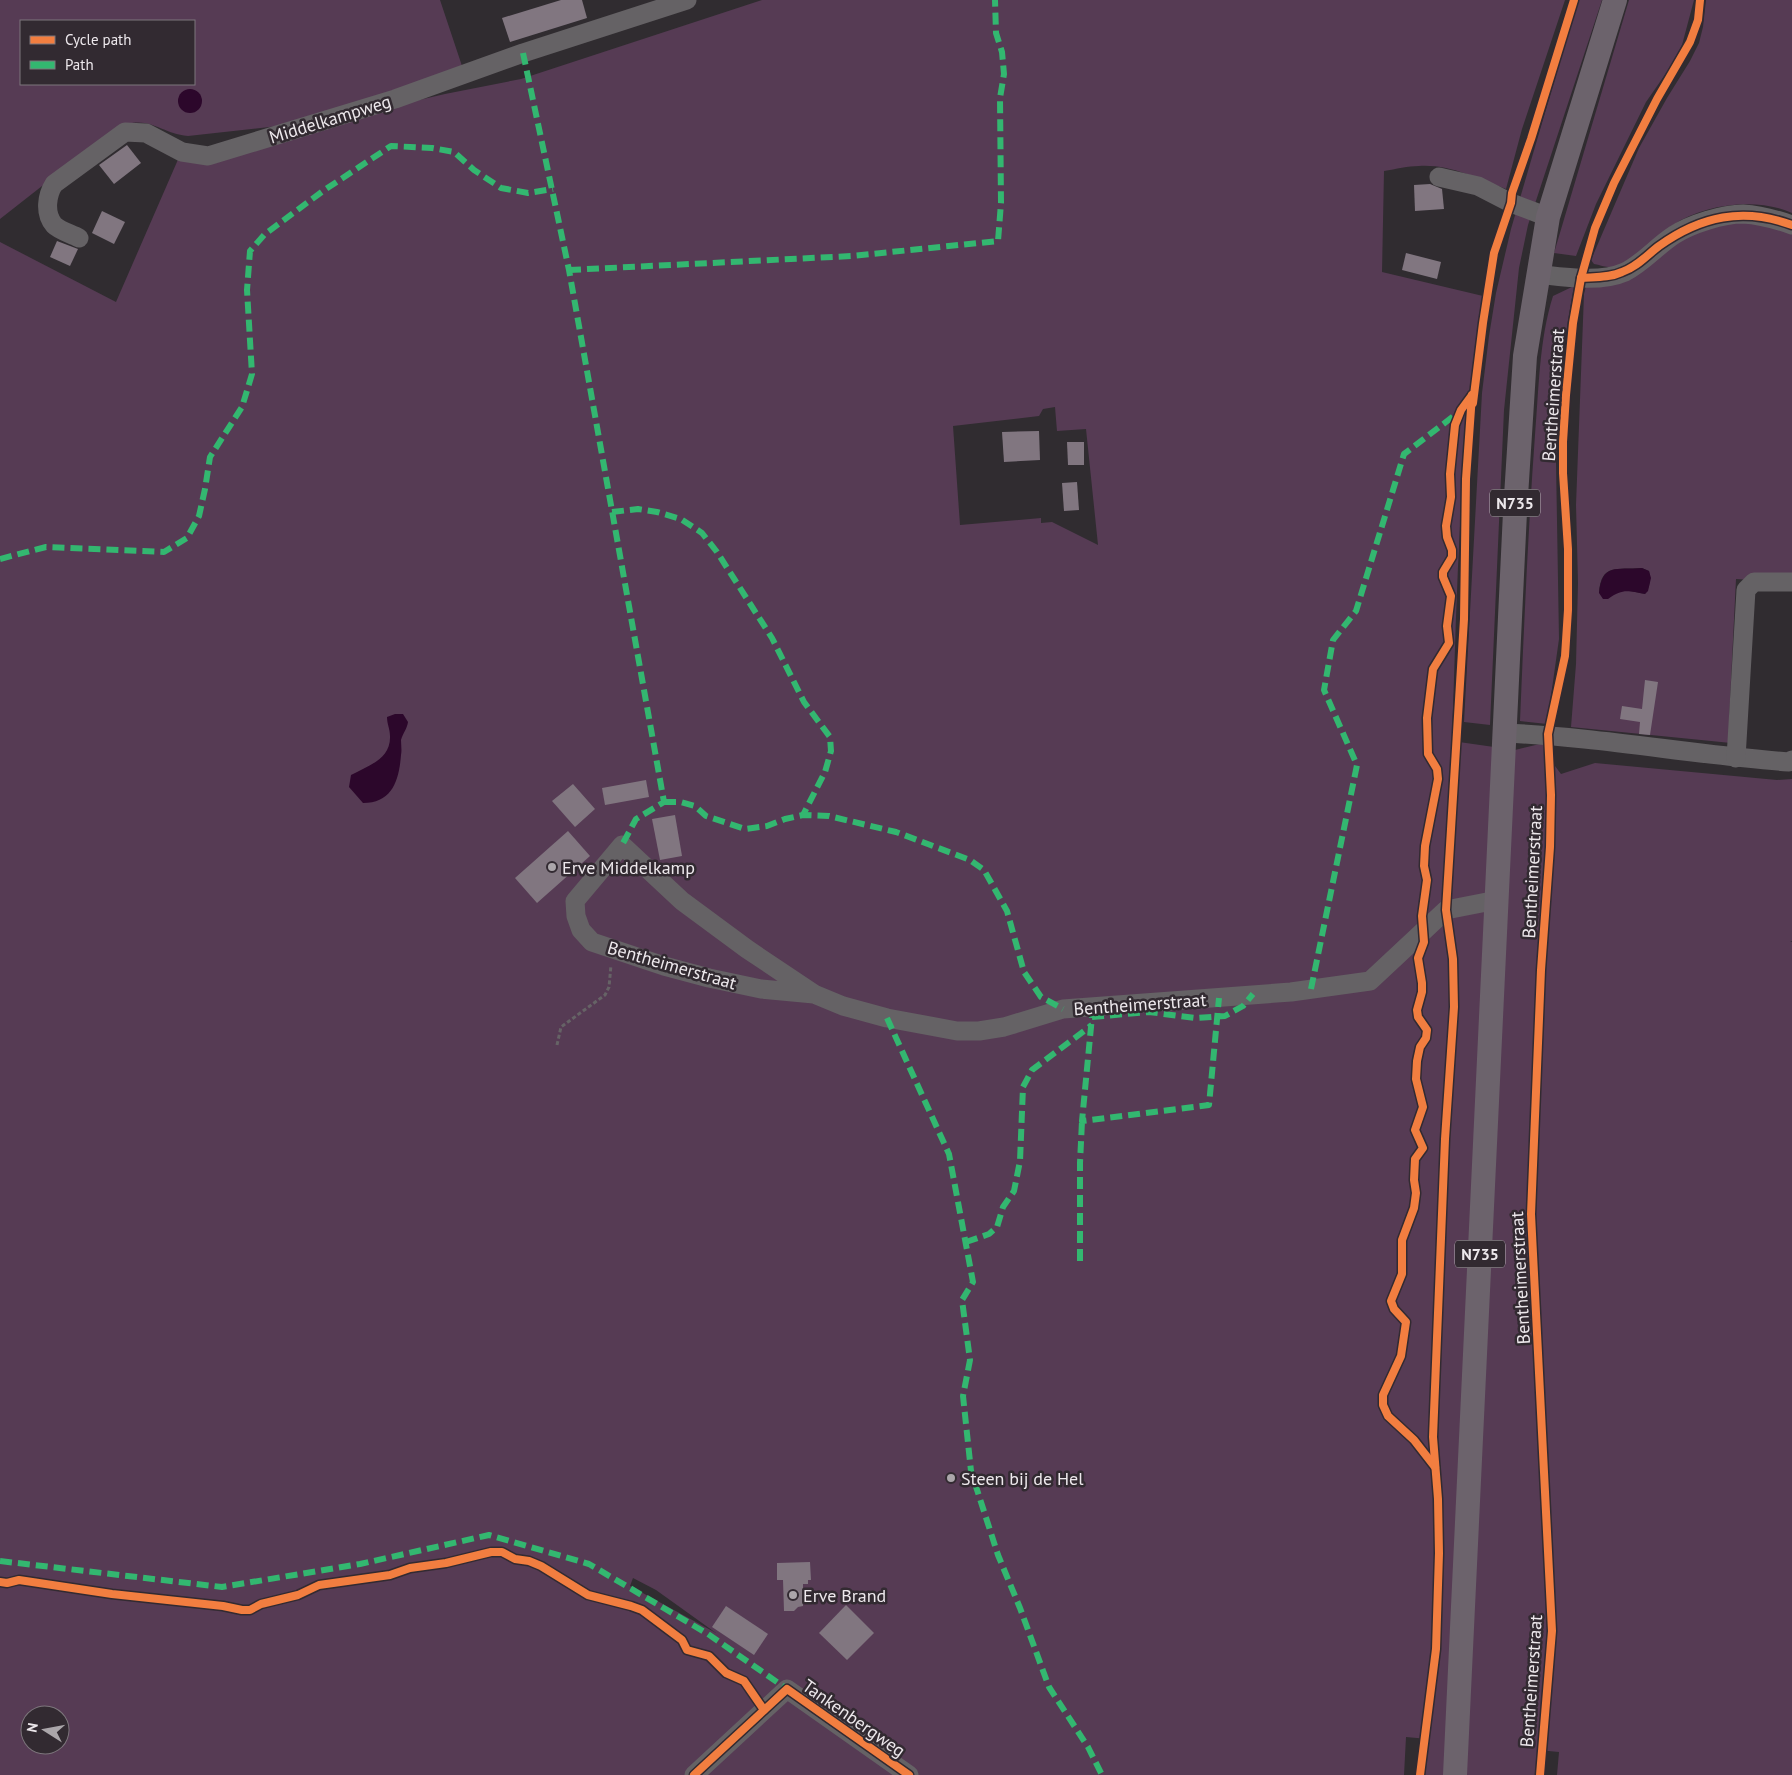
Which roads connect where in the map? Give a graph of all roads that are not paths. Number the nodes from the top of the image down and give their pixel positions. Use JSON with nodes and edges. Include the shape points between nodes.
{"nodes":[{"id":1,"x":687,"y":0,"type":"edge"},
{"id":2,"x":1615,"y":0,"type":"edge"},
{"id":3,"x":1439,"y":176,"type":"dead end"},
{"id":4,"x":1548,"y":217,"type":"junction"},
{"id":5,"x":1792,"y":225,"type":"edge"},
{"id":6,"x":79,"y":238,"type":"dead end"},
{"id":7,"x":1537,"y":274,"type":"junction"},
{"id":8,"x":1792,"y":582,"type":"edge"},
{"id":9,"x":1505,"y":733,"type":"junction"},
{"id":10,"x":1736,"y":758,"type":"junction"},
{"id":11,"x":1792,"y":760,"type":"edge"},
{"id":12,"x":1497,"y":900,"type":"junction"},
{"id":13,"x":814,"y":994,"type":"junction"},
{"id":14,"x":694,"y":1775,"type":"edge"},
{"id":15,"x":909,"y":1775,"type":"edge"},
{"id":16,"x":1455,"y":1775,"type":"edge"}],
"edges":[{"from":1,"to":6,"type":"street","name":"Middelkampweg","via":[[395,99],[208,156],[182,152],[146,133],[125,132],[54,184],[50,191],[47,202],[55,226]]},
{"from":2,"to":4,"type":"main road","name":"Bentheimerstraat","number":"N735"},
{"from":3,"to":4,"type":"street","via":[[1478,186]]},
{"from":4,"to":7,"type":"main road","name":"Bentheimerstraat","number":"N735"},
{"from":5,"to":7,"type":"street","via":[[1743,214],[1715,218],[1675,234],[1624,272],[1581,278]]},
{"from":7,"to":9,"type":"main road","name":"Bentheimerstraat","number":"N735","via":[[1521,405]]},
{"from":8,"to":10,"type":"street","via":[[1754,582],[1746,590]]},
{"from":9,"to":10,"type":"street","via":[[1548,734]]},
{"from":9,"to":12,"type":"main road","name":"Bentheimerstraat","number":"N735"},
{"from":10,"to":11,"type":"street"},
{"from":12,"to":13,"type":"street","name":"Bentheimerstraat","via":[[1446,910],[1370,981],[1220,998],[1063,1009],[979,1031],[957,1031],[887,1018]]},
{"from":12,"to":16,"type":"main road","name":"Bentheimerstraat","number":"N735"},
{"from":13,"to":13,"type":"street","name":"Bentheimerstraat","via":[[682,902],[622,845],[575,901],[576,916],[592,942],[709,978],[761,989]]},
{"from":14,"to":15,"type":"street","name":"Tankenbergweg","via":[[787,1689]]}]}
